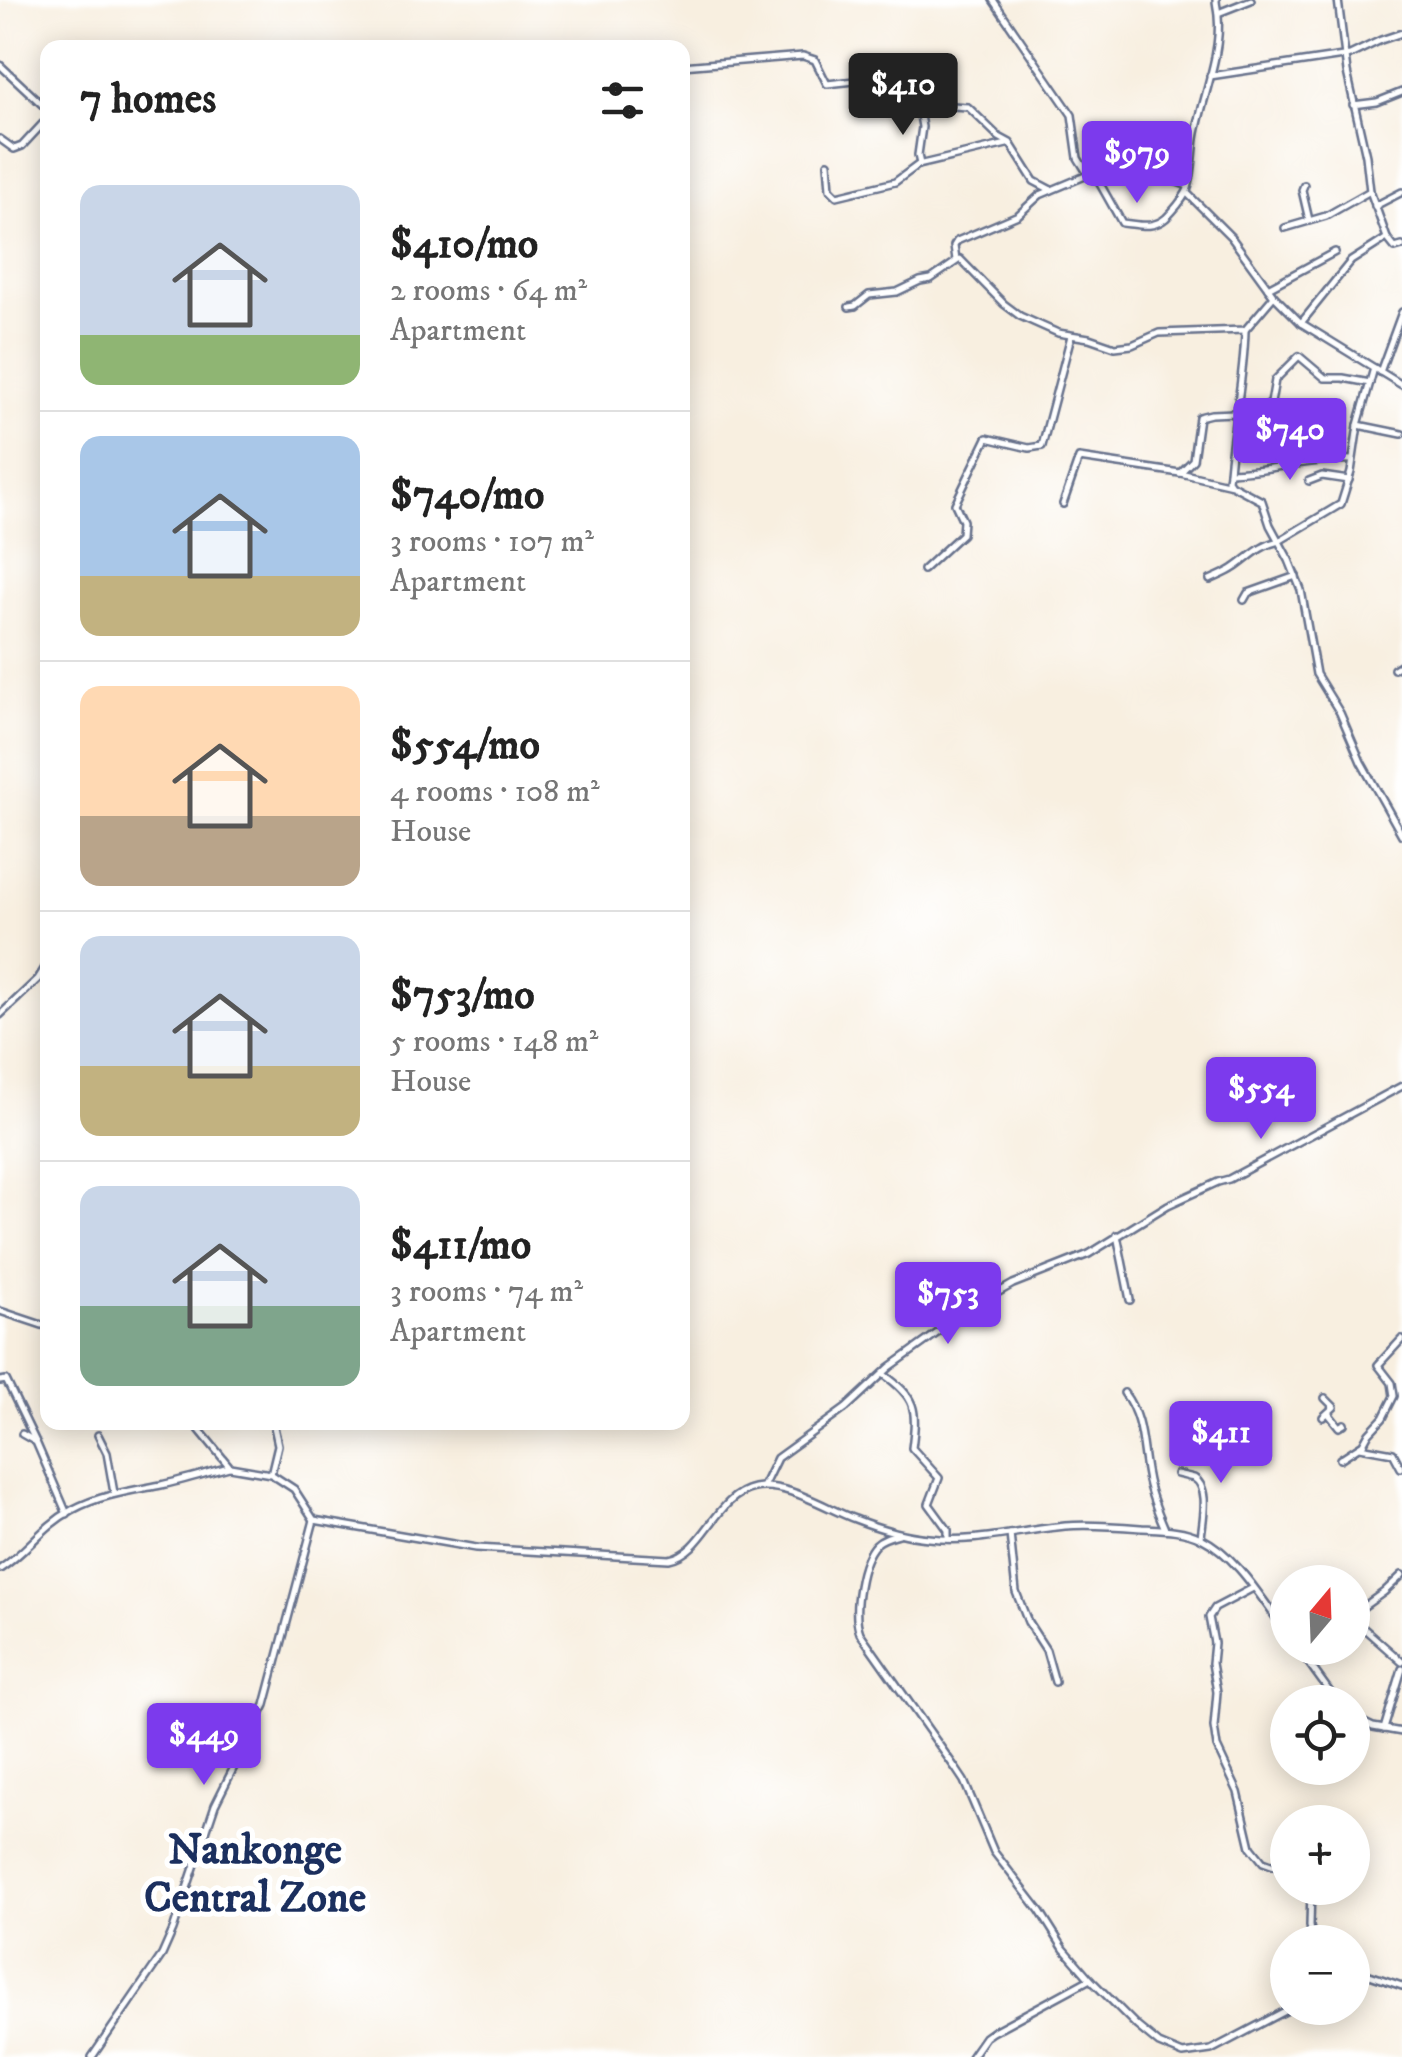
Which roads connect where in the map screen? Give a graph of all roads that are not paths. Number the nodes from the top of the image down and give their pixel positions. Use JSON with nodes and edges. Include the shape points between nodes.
{"nodes":[{"id":1,"x":993,"y":0,"type":"edge"},
{"id":2,"x":1216,"y":0,"type":"edge"},
{"id":3,"x":1252,"y":0,"type":"edge"},
{"id":4,"x":1338,"y":0,"type":"edge"},
{"id":5,"x":1218,"y":13,"type":"junction"},
{"id":6,"x":1402,"y":34,"type":"edge"},
{"id":7,"x":1344,"y":56,"type":"junction"},
{"id":8,"x":0,"y":65,"type":"edge"},
{"id":9,"x":690,"y":65,"type":"edge"},
{"id":10,"x":1210,"y":76,"type":"junction"},
{"id":11,"x":1402,"y":92,"type":"edge"},
{"id":12,"x":40,"y":102,"type":"edge"},
{"id":13,"x":918,"y":104,"type":"junction"},
{"id":14,"x":1353,"y":105,"type":"junction"},
{"id":15,"x":40,"y":127,"type":"edge"},
{"id":16,"x":0,"y":139,"type":"edge"},
{"id":17,"x":1010,"y":143,"type":"junction"},
{"id":18,"x":828,"y":164,"type":"dead end"},
{"id":19,"x":920,"y":164,"type":"junction"},
{"id":20,"x":1092,"y":174,"type":"junction"},
{"id":21,"x":1304,"y":185,"type":"dead end"},
{"id":22,"x":1051,"y":190,"type":"junction"},
{"id":23,"x":1188,"y":190,"type":"junction"},
{"id":24,"x":1370,"y":191,"type":"junction"},
{"id":25,"x":1402,"y":192,"type":"edge"},
{"id":26,"x":1375,"y":206,"type":"junction"},
{"id":27,"x":1309,"y":220,"type":"junction"},
{"id":28,"x":1285,"y":228,"type":"dead end"},
{"id":29,"x":1387,"y":238,"type":"junction"},
{"id":30,"x":1402,"y":246,"type":"edge"},
{"id":31,"x":1335,"y":252,"type":"dead end"},
{"id":32,"x":956,"y":260,"type":"junction"},
{"id":33,"x":1268,"y":288,"type":"junction"},
{"id":34,"x":1274,"y":296,"type":"junction"},
{"id":35,"x":849,"y":307,"type":"dead end"},
{"id":36,"x":1402,"y":312,"type":"edge"},
{"id":37,"x":1300,"y":322,"type":"junction"},
{"id":38,"x":1245,"y":330,"type":"junction"},
{"id":39,"x":1071,"y":336,"type":"junction"},
{"id":40,"x":1377,"y":370,"type":"junction"},
{"id":41,"x":1370,"y":383,"type":"junction"},
{"id":42,"x":1402,"y":384,"type":"edge"},
{"id":43,"x":1262,"y":410,"type":"dead end"},
{"id":44,"x":1235,"y":413,"type":"junction"},
{"id":45,"x":1358,"y":424,"type":"junction"},
{"id":46,"x":1402,"y":434,"type":"edge"},
{"id":47,"x":1352,"y":460,"type":"junction"},
{"id":48,"x":1229,"y":472,"type":"junction"},
{"id":49,"x":1180,"y":473,"type":"junction"},
{"id":50,"x":1349,"y":480,"type":"junction"},
{"id":51,"x":1309,"y":481,"type":"dead end"},
{"id":52,"x":1232,"y":486,"type":"junction"},
{"id":53,"x":1064,"y":504,"type":"dead end"},
{"id":54,"x":1279,"y":541,"type":"junction"},
{"id":55,"x":923,"y":570,"type":"dead end"},
{"id":56,"x":1296,"y":576,"type":"junction"},
{"id":57,"x":1210,"y":580,"type":"dead end"},
{"id":58,"x":1244,"y":600,"type":"dead end"},
{"id":59,"x":1402,"y":664,"type":"edge"},
{"id":60,"x":1394,"y":669,"type":"dead end"},
{"id":61,"x":1402,"y":835,"type":"edge"},
{"id":62,"x":40,"y":976,"type":"edge"},
{"id":63,"x":0,"y":1015,"type":"edge"},
{"id":64,"x":1402,"y":1086,"type":"edge"},
{"id":65,"x":1118,"y":1236,"type":"junction"},
{"id":66,"x":1130,"y":1300,"type":"dead end"},
{"id":67,"x":0,"y":1311,"type":"edge"},
{"id":68,"x":40,"y":1324,"type":"edge"},
{"id":69,"x":1402,"y":1339,"type":"edge"},
{"id":70,"x":883,"y":1374,"type":"junction"},
{"id":71,"x":0,"y":1380,"type":"edge"},
{"id":72,"x":1402,"y":1386,"type":"edge"},
{"id":73,"x":1124,"y":1392,"type":"dead end"},
{"id":74,"x":1394,"y":1396,"type":"junction"},
{"id":75,"x":1325,"y":1398,"type":"dead end"},
{"id":76,"x":1344,"y":1424,"type":"dead end"},
{"id":77,"x":200,"y":1430,"type":"edge"},
{"id":78,"x":275,"y":1430,"type":"edge"},
{"id":79,"x":22,"y":1434,"type":"dead end"},
{"id":80,"x":98,"y":1435,"type":"dead end"},
{"id":81,"x":36,"y":1442,"type":"junction"},
{"id":82,"x":1360,"y":1447,"type":"junction"},
{"id":83,"x":1392,"y":1453,"type":"junction"},
{"id":84,"x":1402,"y":1454,"type":"edge"},
{"id":85,"x":1340,"y":1459,"type":"dead end"},
{"id":86,"x":230,"y":1466,"type":"junction"},
{"id":87,"x":1402,"y":1468,"type":"edge"},
{"id":88,"x":270,"y":1474,"type":"junction"},
{"id":89,"x":1177,"y":1474,"type":"dead end"},
{"id":90,"x":762,"y":1486,"type":"junction"},
{"id":91,"x":114,"y":1493,"type":"junction"},
{"id":92,"x":67,"y":1514,"type":"junction"},
{"id":93,"x":314,"y":1520,"type":"junction"},
{"id":94,"x":1166,"y":1529,"type":"junction"},
{"id":95,"x":900,"y":1533,"type":"junction"},
{"id":96,"x":1010,"y":1534,"type":"junction"},
{"id":97,"x":1201,"y":1538,"type":"junction"},
{"id":98,"x":948,"y":1540,"type":"junction"},
{"id":99,"x":0,"y":1569,"type":"edge"},
{"id":100,"x":1402,"y":1574,"type":"edge"},
{"id":101,"x":1253,"y":1588,"type":"junction"},
{"id":102,"x":1370,"y":1602,"type":"edge"},
{"id":103,"x":1270,"y":1610,"type":"edge"},
{"id":104,"x":1370,"y":1634,"type":"edge"},
{"id":105,"x":1402,"y":1666,"type":"edge"},
{"id":106,"x":1056,"y":1682,"type":"dead end"},
{"id":107,"x":1370,"y":1725,"type":"edge"},
{"id":108,"x":1384,"y":1729,"type":"junction"},
{"id":109,"x":1402,"y":1732,"type":"edge"},
{"id":110,"x":1270,"y":1867,"type":"edge"},
{"id":111,"x":1370,"y":1975,"type":"edge"},
{"id":112,"x":1090,"y":1979,"type":"junction"},
{"id":113,"x":1402,"y":1986,"type":"edge"},
{"id":114,"x":1270,"y":2019,"type":"edge"},
{"id":115,"x":92,"y":2057,"type":"edge"},
{"id":116,"x":971,"y":2057,"type":"edge"}],
"edges":[{"from":1,"to":20,"type":"street","via":[[1072,115],[1078,158]]},
{"from":2,"to":5,"type":"street"},
{"from":3,"to":5,"type":"street"},
{"from":4,"to":7,"type":"street"},
{"from":5,"to":10,"type":"street"},
{"from":6,"to":7,"type":"street"},
{"from":7,"to":10,"type":"street"},
{"from":7,"to":14,"type":"street"},
{"from":8,"to":12,"type":"street"},
{"from":9,"to":13,"type":"street","via":[[803,56],[814,60],[827,84],[892,78],[907,101]]},
{"from":10,"to":23,"type":"street"},
{"from":11,"to":14,"type":"street"},
{"from":13,"to":17,"type":"street","via":[[968,107]]},
{"from":13,"to":19,"type":"street"},
{"from":14,"to":24,"type":"street"},
{"from":15,"to":16,"type":"street","via":[[14,149]]},
{"from":17,"to":19,"type":"street"},
{"from":17,"to":22,"type":"street","via":[[1034,180]]},
{"from":18,"to":19,"type":"street","via":[[836,196],[895,182]]},
{"from":20,"to":22,"type":"street"},
{"from":20,"to":23,"type":"street","via":[[1151,172]]},
{"from":20,"to":23,"type":"street","via":[[1125,224],[1157,223]]},
{"from":21,"to":27,"type":"street"},
{"from":22,"to":32,"type":"street","via":[[1018,215],[955,243]]},
{"from":23,"to":33,"type":"street"},
{"from":24,"to":26,"type":"street"},
{"from":24,"to":27,"type":"street"},
{"from":25,"to":26,"type":"street"},
{"from":26,"to":29,"type":"street"},
{"from":27,"to":28,"type":"street"},
{"from":29,"to":30,"type":"street","via":[[1395,248]]},
{"from":29,"to":37,"type":"street","via":[[1351,261]]},
{"from":31,"to":33,"type":"street"},
{"from":32,"to":35,"type":"street","via":[[930,279]]},
{"from":32,"to":39,"type":"street","via":[[1020,316]]},
{"from":33,"to":34,"type":"street"},
{"from":34,"to":37,"type":"street"},
{"from":34,"to":38,"type":"street"},
{"from":36,"to":40,"type":"street"},
{"from":37,"to":40,"type":"street"},
{"from":38,"to":39,"type":"street","via":[[1159,333],[1115,347]]},
{"from":38,"to":44,"type":"street"},
{"from":39,"to":55,"type":"street","via":[[1042,446],[987,438],[955,504],[962,534]]},
{"from":40,"to":41,"type":"street"},
{"from":40,"to":42,"type":"street"},
{"from":41,"to":43,"type":"street","via":[[1324,378],[1299,356],[1275,380],[1271,403]]},
{"from":41,"to":45,"type":"street"},
{"from":44,"to":48,"type":"street"},
{"from":44,"to":49,"type":"street","via":[[1199,416],[1193,460]]},
{"from":45,"to":46,"type":"street"},
{"from":45,"to":47,"type":"street"},
{"from":47,"to":48,"type":"street"},
{"from":47,"to":50,"type":"street"},
{"from":48,"to":52,"type":"street"},
{"from":49,"to":52,"type":"street"},
{"from":49,"to":53,"type":"street","via":[[1079,458]]},
{"from":50,"to":51,"type":"street"},
{"from":50,"to":54,"type":"street","via":[[1340,506]]},
{"from":52,"to":54,"type":"street","via":[[1262,501]]},
{"from":54,"to":56,"type":"street"},
{"from":54,"to":57,"type":"street"},
{"from":56,"to":58,"type":"street"},
{"from":56,"to":61,"type":"street","via":[[1316,674]]},
{"from":59,"to":60,"type":"street"},
{"from":62,"to":63,"type":"street"},
{"from":64,"to":65,"type":"street"},
{"from":65,"to":66,"type":"street"},
{"from":65,"to":70,"type":"street","via":[[978,1304]]},
{"from":67,"to":68,"type":"street"},
{"from":69,"to":74,"type":"street","via":[[1378,1365]]},
{"from":70,"to":90,"type":"street","via":[[777,1458]]},
{"from":70,"to":98,"type":"street","via":[[915,1406],[912,1448],[939,1478],[929,1504]]},
{"from":71,"to":81,"type":"street","via":[[6,1380]]},
{"from":72,"to":74,"type":"street"},
{"from":73,"to":94,"type":"street","via":[[1138,1417],[1147,1479]]},
{"from":74,"to":82,"type":"street"},
{"from":75,"to":76,"type":"street","via":[[1334,1404],[1326,1415]]},
{"from":77,"to":86,"type":"street"},
{"from":78,"to":88,"type":"street"},
{"from":79,"to":81,"type":"street"},
{"from":80,"to":91,"type":"street"},
{"from":81,"to":92,"type":"street"},
{"from":82,"to":83,"type":"street"},
{"from":82,"to":85,"type":"street"},
{"from":83,"to":84,"type":"street"},
{"from":83,"to":87,"type":"street"},
{"from":86,"to":88,"type":"street"},
{"from":86,"to":91,"type":"street"},
{"from":88,"to":93,"type":"street","via":[[294,1489]]},
{"from":89,"to":97,"type":"street","via":[[1194,1478],[1204,1491]]},
{"from":90,"to":93,"type":"street","via":[[738,1496],[687,1552],[669,1559],[476,1548]]},
{"from":90,"to":95,"type":"street"},
{"from":91,"to":92,"type":"street"},
{"from":92,"to":99,"type":"street"},
{"from":93,"to":115,"type":"street","via":[[265,1705],[215,1805],[173,1930]]},
{"from":94,"to":96,"type":"street","via":[[1070,1526]]},
{"from":94,"to":97,"type":"street"},
{"from":95,"to":98,"type":"street"},
{"from":95,"to":112,"type":"street","via":[[878,1541],[869,1554],[856,1624],[956,1768],[994,1852]]},
{"from":96,"to":98,"type":"street"},
{"from":96,"to":106,"type":"street","via":[[1016,1592]]},
{"from":97,"to":101,"type":"street"},
{"from":100,"to":102,"type":"street"},
{"from":101,"to":103,"type":"street"},
{"from":101,"to":110,"type":"street","via":[[1209,1617],[1215,1739],[1238,1792],[1251,1848]]},
{"from":104,"to":105,"type":"street"},
{"from":105,"to":108,"type":"street"},
{"from":107,"to":108,"type":"street"},
{"from":108,"to":109,"type":"street"},
{"from":111,"to":113,"type":"street"},
{"from":112,"to":114,"type":"street","via":[[1148,2036],[1183,2054],[1211,2050]]},
{"from":112,"to":116,"type":"street","via":[[992,2032]]}]}
